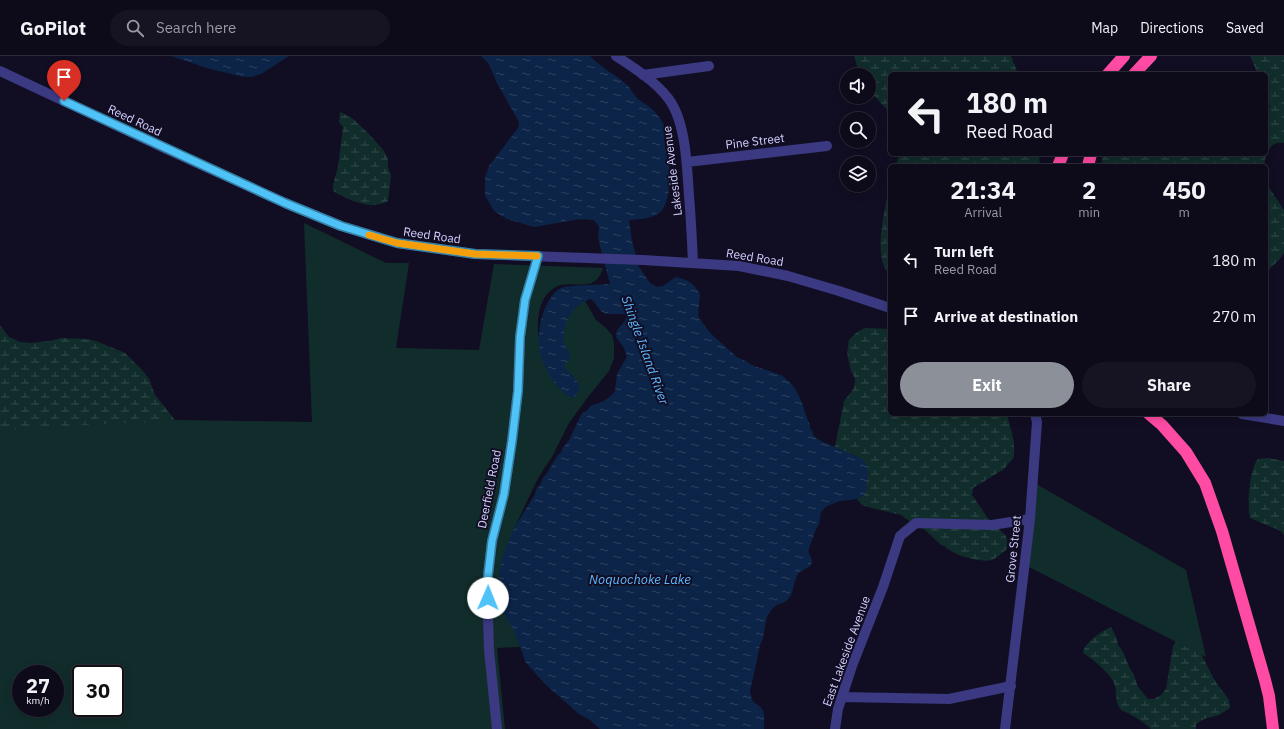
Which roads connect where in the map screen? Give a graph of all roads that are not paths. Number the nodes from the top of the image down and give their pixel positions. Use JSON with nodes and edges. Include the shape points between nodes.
{"nodes":[{"id":1,"x":616,"y":56,"type":"edge"},
{"id":2,"x":1124,"y":56,"type":"edge"},
{"id":3,"x":1151,"y":56,"type":"edge"},
{"id":4,"x":709,"y":66,"type":"dead end"},
{"id":5,"x":0,"y":71,"type":"edge"},
{"id":6,"x":1110,"y":72,"type":"edge"},
{"id":7,"x":1136,"y":72,"type":"edge"},
{"id":8,"x":643,"y":75,"type":"junction"},
{"id":9,"x":827,"y":146,"type":"dead end"},
{"id":10,"x":686,"y":162,"type":"junction"},
{"id":11,"x":538,"y":256,"type":"junction"},
{"id":12,"x":692,"y":263,"type":"junction"},
{"id":13,"x":888,"y":307,"type":"edge"},
{"id":14,"x":1036,"y":416,"type":"edge"},
{"id":15,"x":1151,"y":416,"type":"edge"},
{"id":16,"x":1254,"y":416,"type":"edge"},
{"id":17,"x":1284,"y":421,"type":"edge"},
{"id":18,"x":1030,"y":519,"type":"junction"},
{"id":19,"x":1011,"y":686,"type":"junction"},
{"id":20,"x":842,"y":696,"type":"junction"},
{"id":21,"x":497,"y":729,"type":"edge"},
{"id":22,"x":835,"y":729,"type":"edge"},
{"id":23,"x":1005,"y":729,"type":"edge"},
{"id":24,"x":1273,"y":729,"type":"edge"}],
"edges":[{"from":1,"to":8,"type":"street","name":"Lakeside Avenue"},
{"from":2,"to":6,"type":"highway"},
{"from":3,"to":7,"type":"highway"},
{"from":4,"to":8,"type":"street"},
{"from":5,"to":11,"type":"street","name":"Reed Road","via":[[285,203],[341,226],[397,243],[475,254]]},
{"from":8,"to":10,"type":"street","name":"Lakeside Avenue","via":[[669,98],[676,111]]},
{"from":9,"to":10,"type":"street","name":"Pine Street"},
{"from":10,"to":12,"type":"street","name":"Lakeside Avenue"},
{"from":11,"to":12,"type":"street","name":"Reed Road"},
{"from":11,"to":21,"type":"street","name":"Deerfield Road","via":[[525,300],[512,441],[504,494],[492,541],[487,584],[489,650]]},
{"from":12,"to":13,"type":"street","name":"Reed Road","via":[[739,266],[788,276]]},
{"from":14,"to":18,"type":"street","name":"Grove Street"},
{"from":15,"to":24,"type":"highway","via":[[1186,452],[1205,483],[1220,524],[1265,680]]},
{"from":16,"to":17,"type":"street"},
{"from":18,"to":19,"type":"street","name":"Grove Street"},
{"from":18,"to":20,"type":"street","name":"East Lakeside Avenue","via":[[992,525],[916,523],[900,536]]},
{"from":19,"to":20,"type":"street","via":[[949,700]]},
{"from":19,"to":23,"type":"street","name":"Grove Street"},
{"from":20,"to":22,"type":"street","name":"East Lakeside Avenue"}]}
